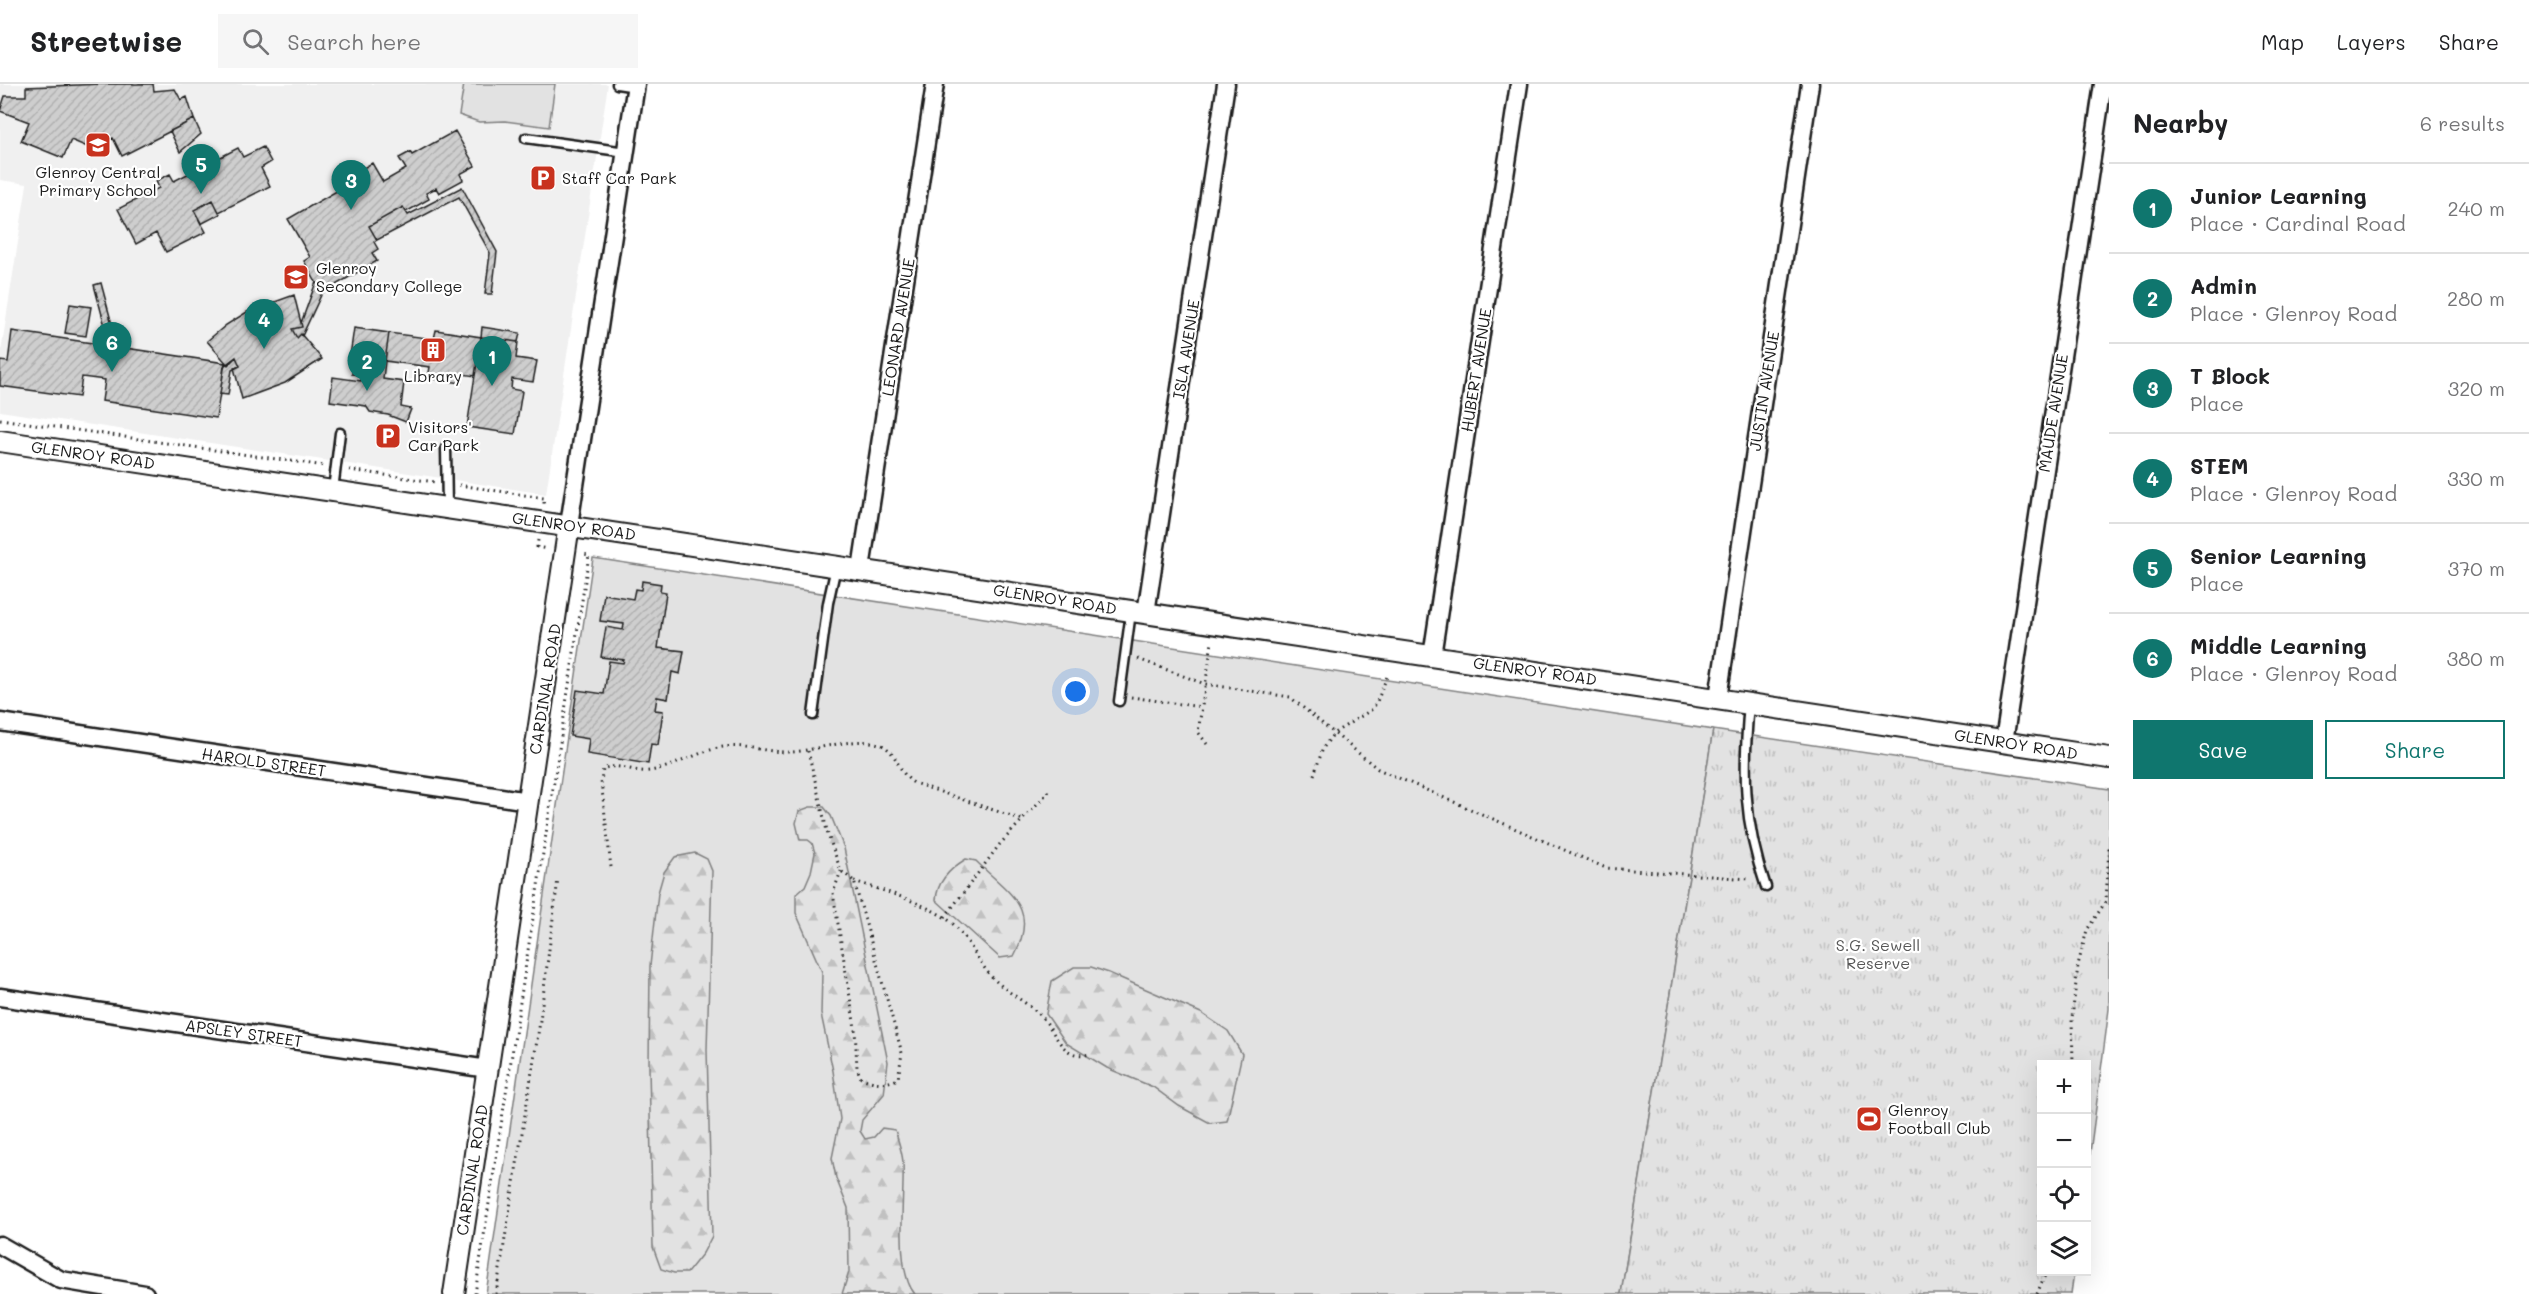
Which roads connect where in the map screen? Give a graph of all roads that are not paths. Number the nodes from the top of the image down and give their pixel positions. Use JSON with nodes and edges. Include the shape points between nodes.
{"nodes":[{"id":1,"x":617,"y":84,"type":"edge"},
{"id":2,"x":935,"y":84,"type":"edge"},
{"id":3,"x":1226,"y":84,"type":"edge"},
{"id":4,"x":1519,"y":84,"type":"edge"},
{"id":5,"x":1810,"y":84,"type":"edge"},
{"id":6,"x":2103,"y":84,"type":"edge"},
{"id":7,"x":636,"y":85,"type":"edge"},
{"id":8,"x":526,"y":138,"type":"dead end"},
{"id":9,"x":626,"y":152,"type":"junction"},
{"id":10,"x":340,"y":433,"type":"dead end"},
{"id":11,"x":0,"y":441,"type":"edge"},
{"id":12,"x":446,"y":448,"type":"dead end"},
{"id":13,"x":333,"y":490,"type":"junction"},
{"id":14,"x":447,"y":507,"type":"junction"},
{"id":15,"x":569,"y":525,"type":"junction"},
{"id":16,"x":836,"y":566,"type":"junction"},
{"id":17,"x":861,"y":569,"type":"junction"},
{"id":18,"x":1139,"y":612,"type":"junction"},
{"id":19,"x":1432,"y":656,"type":"junction"},
{"id":20,"x":1120,"y":698,"type":"road end"},
{"id":21,"x":1718,"y":698,"type":"junction"},
{"id":22,"x":1749,"y":702,"type":"junction"},
{"id":23,"x":813,"y":715,"type":"dead end"},
{"id":24,"x":0,"y":722,"type":"edge"},
{"id":25,"x":2004,"y":742,"type":"junction"},
{"id":26,"x":2109,"y":758,"type":"edge"},
{"id":27,"x":528,"y":801,"type":"junction"},
{"id":28,"x":1765,"y":883,"type":"road end"},
{"id":29,"x":0,"y":997,"type":"edge"},
{"id":30,"x":488,"y":1069,"type":"junction"},
{"id":31,"x":0,"y":1245,"type":"edge"},
{"id":32,"x":145,"y":1294,"type":"edge"},
{"id":33,"x":453,"y":1294,"type":"edge"}],
"edges":[{"from":1,"to":7,"type":"lane"},
{"from":2,"to":17,"type":"street","name":"LEONARD AVENUE"},
{"from":3,"to":18,"type":"street","name":"ISLA AVENUE"},
{"from":4,"to":19,"type":"street","name":"HUBERT AVENUE"},
{"from":5,"to":21,"type":"street","name":"JUSTIN AVENUE"},
{"from":6,"to":25,"type":"street","name":"MAUDE AVENUE"},
{"from":7,"to":9,"type":"street","name":"CARDINAL ROAD"},
{"from":8,"to":9,"type":"lane"},
{"from":9,"to":15,"type":"street","name":"CARDINAL ROAD"},
{"from":10,"to":13,"type":"lane"},
{"from":11,"to":13,"type":"street","name":"GLENROY ROAD"},
{"from":12,"to":14,"type":"lane"},
{"from":13,"to":14,"type":"street","name":"GLENROY ROAD"},
{"from":14,"to":15,"type":"street","name":"GLENROY ROAD"},
{"from":15,"to":16,"type":"street","name":"GLENROY ROAD"},
{"from":15,"to":27,"type":"street","name":"CARDINAL ROAD"},
{"from":16,"to":17,"type":"street","name":"GLENROY ROAD"},
{"from":16,"to":23,"type":"lane"},
{"from":17,"to":18,"type":"street","name":"GLENROY ROAD"},
{"from":18,"to":19,"type":"street","name":"GLENROY ROAD"},
{"from":18,"to":20,"type":"lane","via":[[1125,654]]},
{"from":19,"to":21,"type":"street","name":"GLENROY ROAD"},
{"from":21,"to":22,"type":"street","name":"GLENROY ROAD"},
{"from":22,"to":25,"type":"street","name":"GLENROY ROAD"},
{"from":22,"to":28,"type":"lane","via":[[1744,789],[1753,844]]},
{"from":24,"to":27,"type":"street","name":"HAROLD STREET"},
{"from":25,"to":26,"type":"street","name":"GLENROY ROAD"},
{"from":27,"to":30,"type":"street","name":"CARDINAL ROAD"},
{"from":29,"to":30,"type":"street","name":"APSLEY STREET"},
{"from":30,"to":33,"type":"street","name":"CARDINAL ROAD"},
{"from":31,"to":32,"type":"street","via":[[61,1280]]}]}
